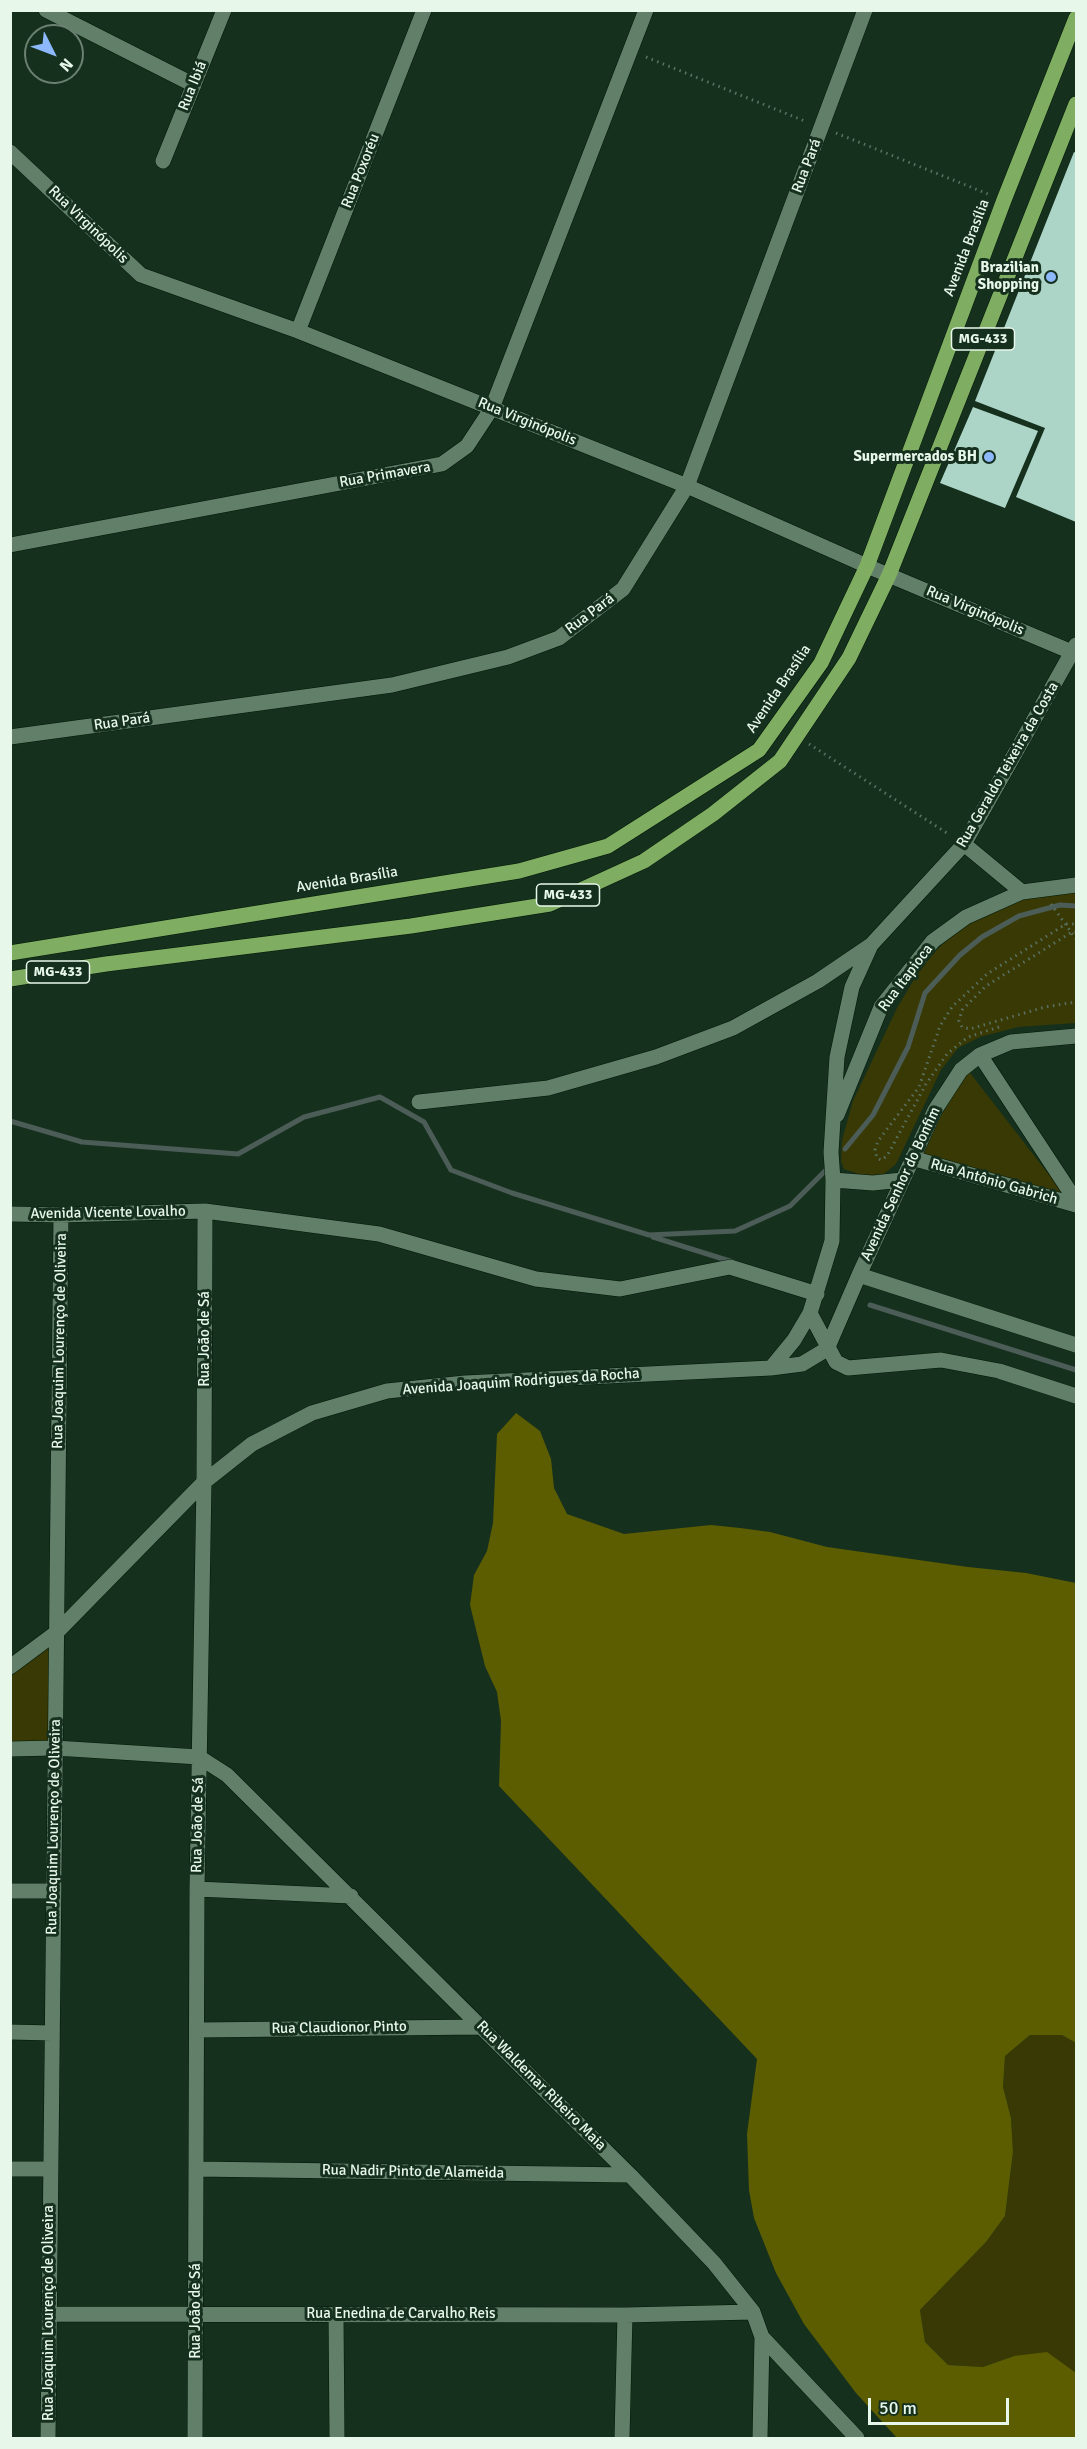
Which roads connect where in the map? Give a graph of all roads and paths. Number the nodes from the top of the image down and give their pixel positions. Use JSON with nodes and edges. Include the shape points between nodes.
{"nodes":[{"id":1,"x":46,"y":10,"type":"edge"},
{"id":2,"x":224,"y":10,"type":"edge"},
{"id":3,"x":424,"y":10,"type":"edge"},
{"id":4,"x":645,"y":10,"type":"edge"},
{"id":5,"x":865,"y":10,"type":"edge"},
{"id":6,"x":1077,"y":18,"type":"edge"},
{"id":7,"x":194,"y":85,"type":"junction"},
{"id":8,"x":1077,"y":104,"type":"edge"},
{"id":9,"x":10,"y":152,"type":"edge"},
{"id":10,"x":163,"y":161,"type":"dead end"},
{"id":11,"x":298,"y":331,"type":"junction"},
{"id":12,"x":492,"y":408,"type":"junction"},
{"id":13,"x":687,"y":486,"type":"junction"},
{"id":14,"x":10,"y":545,"type":"edge"},
{"id":15,"x":867,"y":566,"type":"junction"},
{"id":16,"x":889,"y":575,"type":"junction"},
{"id":17,"x":1076,"y":650,"type":"edge"},
{"id":18,"x":797,"y":736,"type":"junction"},
{"id":19,"x":10,"y":737,"type":"edge"},
{"id":20,"x":964,"y":844,"type":"junction"},
{"id":21,"x":1077,"y":885,"type":"edge"},
{"id":22,"x":1022,"y":892,"type":"junction"},
{"id":23,"x":1055,"y":910,"type":"dead end"},
{"id":24,"x":1066,"y":924,"type":"junction"},
{"id":25,"x":1077,"y":924,"type":"edge"},
{"id":26,"x":1074,"y":932,"type":"edge"},
{"id":27,"x":1077,"y":939,"type":"edge"},
{"id":28,"x":871,"y":945,"type":"junction"},
{"id":29,"x":10,"y":952,"type":"edge"},
{"id":30,"x":10,"y":979,"type":"edge"},
{"id":31,"x":1077,"y":1002,"type":"edge"},
{"id":32,"x":1005,"y":1026,"type":"dead end"},
{"id":33,"x":1077,"y":1036,"type":"edge"},
{"id":34,"x":980,"y":1054,"type":"junction"},
{"id":35,"x":418,"y":1102,"type":"dead end"},
{"id":36,"x":832,"y":1126,"type":"junction"},
{"id":37,"x":912,"y":1158,"type":"junction"},
{"id":38,"x":833,"y":1180,"type":"junction"},
{"id":39,"x":902,"y":1180,"type":"junction"},
{"id":40,"x":1077,"y":1203,"type":"edge"},
{"id":41,"x":205,"y":1211,"type":"junction"},
{"id":42,"x":10,"y":1214,"type":"edge"},
{"id":43,"x":61,"y":1215,"type":"junction"},
{"id":44,"x":859,"y":1275,"type":"junction"},
{"id":45,"x":817,"y":1294,"type":"junction"},
{"id":46,"x":810,"y":1313,"type":"junction"},
{"id":47,"x":1077,"y":1344,"type":"edge"},
{"id":48,"x":827,"y":1349,"type":"junction"},
{"id":49,"x":771,"y":1368,"type":"junction"},
{"id":50,"x":1077,"y":1396,"type":"edge"},
{"id":51,"x":204,"y":1482,"type":"junction"},
{"id":52,"x":57,"y":1632,"type":"junction"},
{"id":53,"x":10,"y":1667,"type":"edge"},
{"id":54,"x":55,"y":1748,"type":"junction"},
{"id":55,"x":10,"y":1749,"type":"edge"},
{"id":56,"x":198,"y":1757,"type":"junction"},
{"id":57,"x":197,"y":1889,"type":"junction"},
{"id":58,"x":10,"y":1891,"type":"edge"},
{"id":59,"x":54,"y":1891,"type":"junction"},
{"id":60,"x":351,"y":1896,"type":"junction"},
{"id":61,"x":481,"y":2026,"type":"junction"},
{"id":62,"x":197,"y":2030,"type":"junction"},
{"id":63,"x":10,"y":2032,"type":"edge"},
{"id":64,"x":52,"y":2033,"type":"junction"},
{"id":65,"x":10,"y":2169,"type":"edge"},
{"id":66,"x":51,"y":2169,"type":"junction"},
{"id":67,"x":196,"y":2169,"type":"junction"},
{"id":68,"x":630,"y":2175,"type":"junction"},
{"id":69,"x":753,"y":2312,"type":"junction"},
{"id":70,"x":49,"y":2314,"type":"junction"},
{"id":71,"x":336,"y":2314,"type":"junction"},
{"id":72,"x":196,"y":2315,"type":"junction"},
{"id":73,"x":625,"y":2316,"type":"junction"},
{"id":74,"x":762,"y":2337,"type":"junction"},
{"id":75,"x":48,"y":2439,"type":"edge"},
{"id":76,"x":195,"y":2439,"type":"edge"},
{"id":77,"x":337,"y":2439,"type":"edge"},
{"id":78,"x":622,"y":2439,"type":"edge"},
{"id":79,"x":760,"y":2439,"type":"edge"},
{"id":80,"x":857,"y":2439,"type":"edge"}],
"edges":[{"from":1,"to":7,"type":"street"},
{"from":2,"to":7,"type":"street","name":"Rua Ibiá"},
{"from":3,"to":11,"type":"street","name":"Rua Poxoréu"},
{"from":4,"to":12,"type":"street","name":"Rua Primavera"},
{"from":5,"to":13,"type":"street","name":"Rua Pará"},
{"from":6,"to":15,"type":"main road","name":"Avenida Brasília","number":"MG-433","via":[[1004,200]]},
{"from":7,"to":10,"type":"street","name":"Rua Ibiá"},
{"from":8,"to":16,"type":"main road","number":"MG-433"},
{"from":9,"to":11,"type":"street","name":"Rua Virginópolis","via":[[141,276]]},
{"from":11,"to":12,"type":"street","name":"Rua Virginópolis"},
{"from":12,"to":13,"type":"street","name":"Rua Virginópolis"},
{"from":12,"to":14,"type":"street","name":"Rua Primavera","via":[[466,446],[442,464]]},
{"from":13,"to":15,"type":"street","name":"Rua Virginópolis"},
{"from":13,"to":19,"type":"street","name":"Rua Pará","via":[[623,589],[559,638],[508,657],[392,685]]},
{"from":15,"to":16,"type":"street","name":"Rua Virginópolis"},
{"from":15,"to":29,"type":"main road","name":"Avenida Brasília","number":"MG-433","via":[[821,663],[759,750],[608,846],[519,871]]},
{"from":16,"to":17,"type":"street","name":"Rua Virginópolis"},
{"from":16,"to":18,"type":"main road","number":"MG-433","via":[[849,658]]},
{"from":17,"to":20,"type":"street","name":"Rua Geraldo Teixeira da Costa"},
{"from":18,"to":20,"type":"path"},
{"from":18,"to":30,"type":"main road","number":"MG-433","via":[[780,761],[696,826],[644,861],[550,904]]},
{"from":20,"to":22,"type":"street"},
{"from":20,"to":28,"type":"street","name":"Rua Geraldo Teixeira da Costa"},
{"from":21,"to":22,"type":"street","name":"Rua Itapioca"},
{"from":22,"to":36,"type":"street","name":"Rua Itapioca","via":[[966,917],[933,941],[881,1007]]},
{"from":23,"to":24,"type":"path"},
{"from":24,"to":25,"type":"path"},
{"from":24,"to":26,"type":"path"},
{"from":24,"to":32,"type":"path","via":[[987,974],[952,1007],[940,1026],[919,1087],[878,1141],[877,1158],[887,1156],[947,1054],[969,1037]]},
{"from":26,"to":27,"type":"path"},
{"from":26,"to":31,"type":"path","via":[[986,986],[962,1010],[959,1021],[962,1027],[970,1029]]},
{"from":28,"to":35,"type":"street","name":"Rua Geraldo Teixeira da Costa","via":[[818,981],[733,1028],[656,1057],[548,1088]]},
{"from":28,"to":36,"type":"street","via":[[852,987],[837,1057]]},
{"from":33,"to":34,"type":"street","name":"Avenida Senhor do Bonfim","via":[[1011,1042]]},
{"from":34,"to":37,"type":"street","name":"Avenida Senhor do Bonfim","via":[[954,1080]]},
{"from":34,"to":40,"type":"street"},
{"from":36,"to":38,"type":"street"},
{"from":37,"to":39,"type":"street","name":"Avenida Senhor do Bonfim"},
{"from":37,"to":40,"type":"street","name":"Rua Antônio Gabrich"},
{"from":38,"to":39,"type":"street"},
{"from":38,"to":45,"type":"street","via":[[832,1241]]},
{"from":39,"to":44,"type":"street","name":"Avenida Senhor do Bonfim"},
{"from":41,"to":43,"type":"street","name":"Avenida Vicente Lovalho"},
{"from":41,"to":45,"type":"street","name":"Avenida Vicente Lovalho","via":[[379,1234],[536,1280],[621,1289],[730,1267]]},
{"from":41,"to":51,"type":"street","name":"Rua João de Sá"},
{"from":42,"to":43,"type":"street","name":"Avenida Vicente Lovalho"},
{"from":43,"to":52,"type":"street","name":"Rua Joaquim Lourenço de Oliveira"},
{"from":44,"to":47,"type":"street"},
{"from":44,"to":48,"type":"street","name":"Avenida Senhor do Bonfim"},
{"from":45,"to":46,"type":"street"},
{"from":46,"to":48,"type":"street"},
{"from":46,"to":49,"type":"street"},
{"from":48,"to":49,"type":"street","name":"Avenida Joaquim Rodrigues da Rocha","via":[[802,1364]]},
{"from":48,"to":50,"type":"street","via":[[836,1362],[848,1368],[941,1360],[999,1371]]},
{"from":49,"to":51,"type":"street","name":"Avenida Joaquim Rodrigues da Rocha","via":[[465,1383],[387,1391],[312,1413],[252,1444]]},
{"from":51,"to":52,"type":"street","name":"Avenida Joaquim Rodrigues da Rocha"},
{"from":51,"to":56,"type":"street","name":"Rua João de Sá"},
{"from":52,"to":53,"type":"street","name":"Avenida Joaquim Rodrigues da Rocha"},
{"from":52,"to":54,"type":"street","name":"Rua Joaquim Lourenço de Oliveira"},
{"from":54,"to":55,"type":"street"},
{"from":54,"to":56,"type":"street"},
{"from":54,"to":59,"type":"street","name":"Rua Joaquim Lourenço de Oliveira"},
{"from":56,"to":57,"type":"street","name":"Rua João de Sá"},
{"from":56,"to":60,"type":"street","name":"Rua Waldemar Ribeiro Maia","via":[[227,1775]]},
{"from":57,"to":60,"type":"street"},
{"from":57,"to":62,"type":"street","name":"Rua João de Sá"},
{"from":58,"to":59,"type":"street"},
{"from":59,"to":64,"type":"street","name":"Rua Joaquim Lourenço de Oliveira"},
{"from":60,"to":61,"type":"street","name":"Rua Waldemar Ribeiro Maia"},
{"from":61,"to":62,"type":"street","name":"Rua Claudionor Pinto"},
{"from":61,"to":68,"type":"street","name":"Rua Waldemar Ribeiro Maia"},
{"from":62,"to":67,"type":"street","name":"Rua João de Sá"},
{"from":63,"to":64,"type":"street"},
{"from":64,"to":66,"type":"street","name":"Rua Joaquim Lourenço de Oliveira"},
{"from":65,"to":66,"type":"street"},
{"from":66,"to":70,"type":"street","name":"Rua Joaquim Lourenço de Oliveira"},
{"from":67,"to":68,"type":"street","name":"Rua Nadir Pinto de Alameida"},
{"from":67,"to":72,"type":"street","name":"Rua João de Sá"},
{"from":68,"to":69,"type":"street","name":"Rua Waldemar Ribeiro Maia","via":[[714,2263]]},
{"from":69,"to":73,"type":"street","name":"Rua Enedina de Carvalho Reis"},
{"from":69,"to":74,"type":"street","name":"Rua Waldemar Ribeiro Maia"},
{"from":70,"to":72,"type":"street","name":"Rua Enedina de Carvalho Reis"},
{"from":70,"to":75,"type":"street","name":"Rua Joaquim Lourenço de Oliveira"},
{"from":71,"to":72,"type":"street","name":"Rua Enedina de Carvalho Reis"},
{"from":71,"to":73,"type":"street","name":"Rua Enedina de Carvalho Reis"},
{"from":71,"to":77,"type":"street"},
{"from":72,"to":76,"type":"street","name":"Rua João de Sá"},
{"from":73,"to":78,"type":"street"},
{"from":74,"to":79,"type":"street"},
{"from":74,"to":80,"type":"street","name":"Rua Waldemar Ribeiro Maia"}]}
